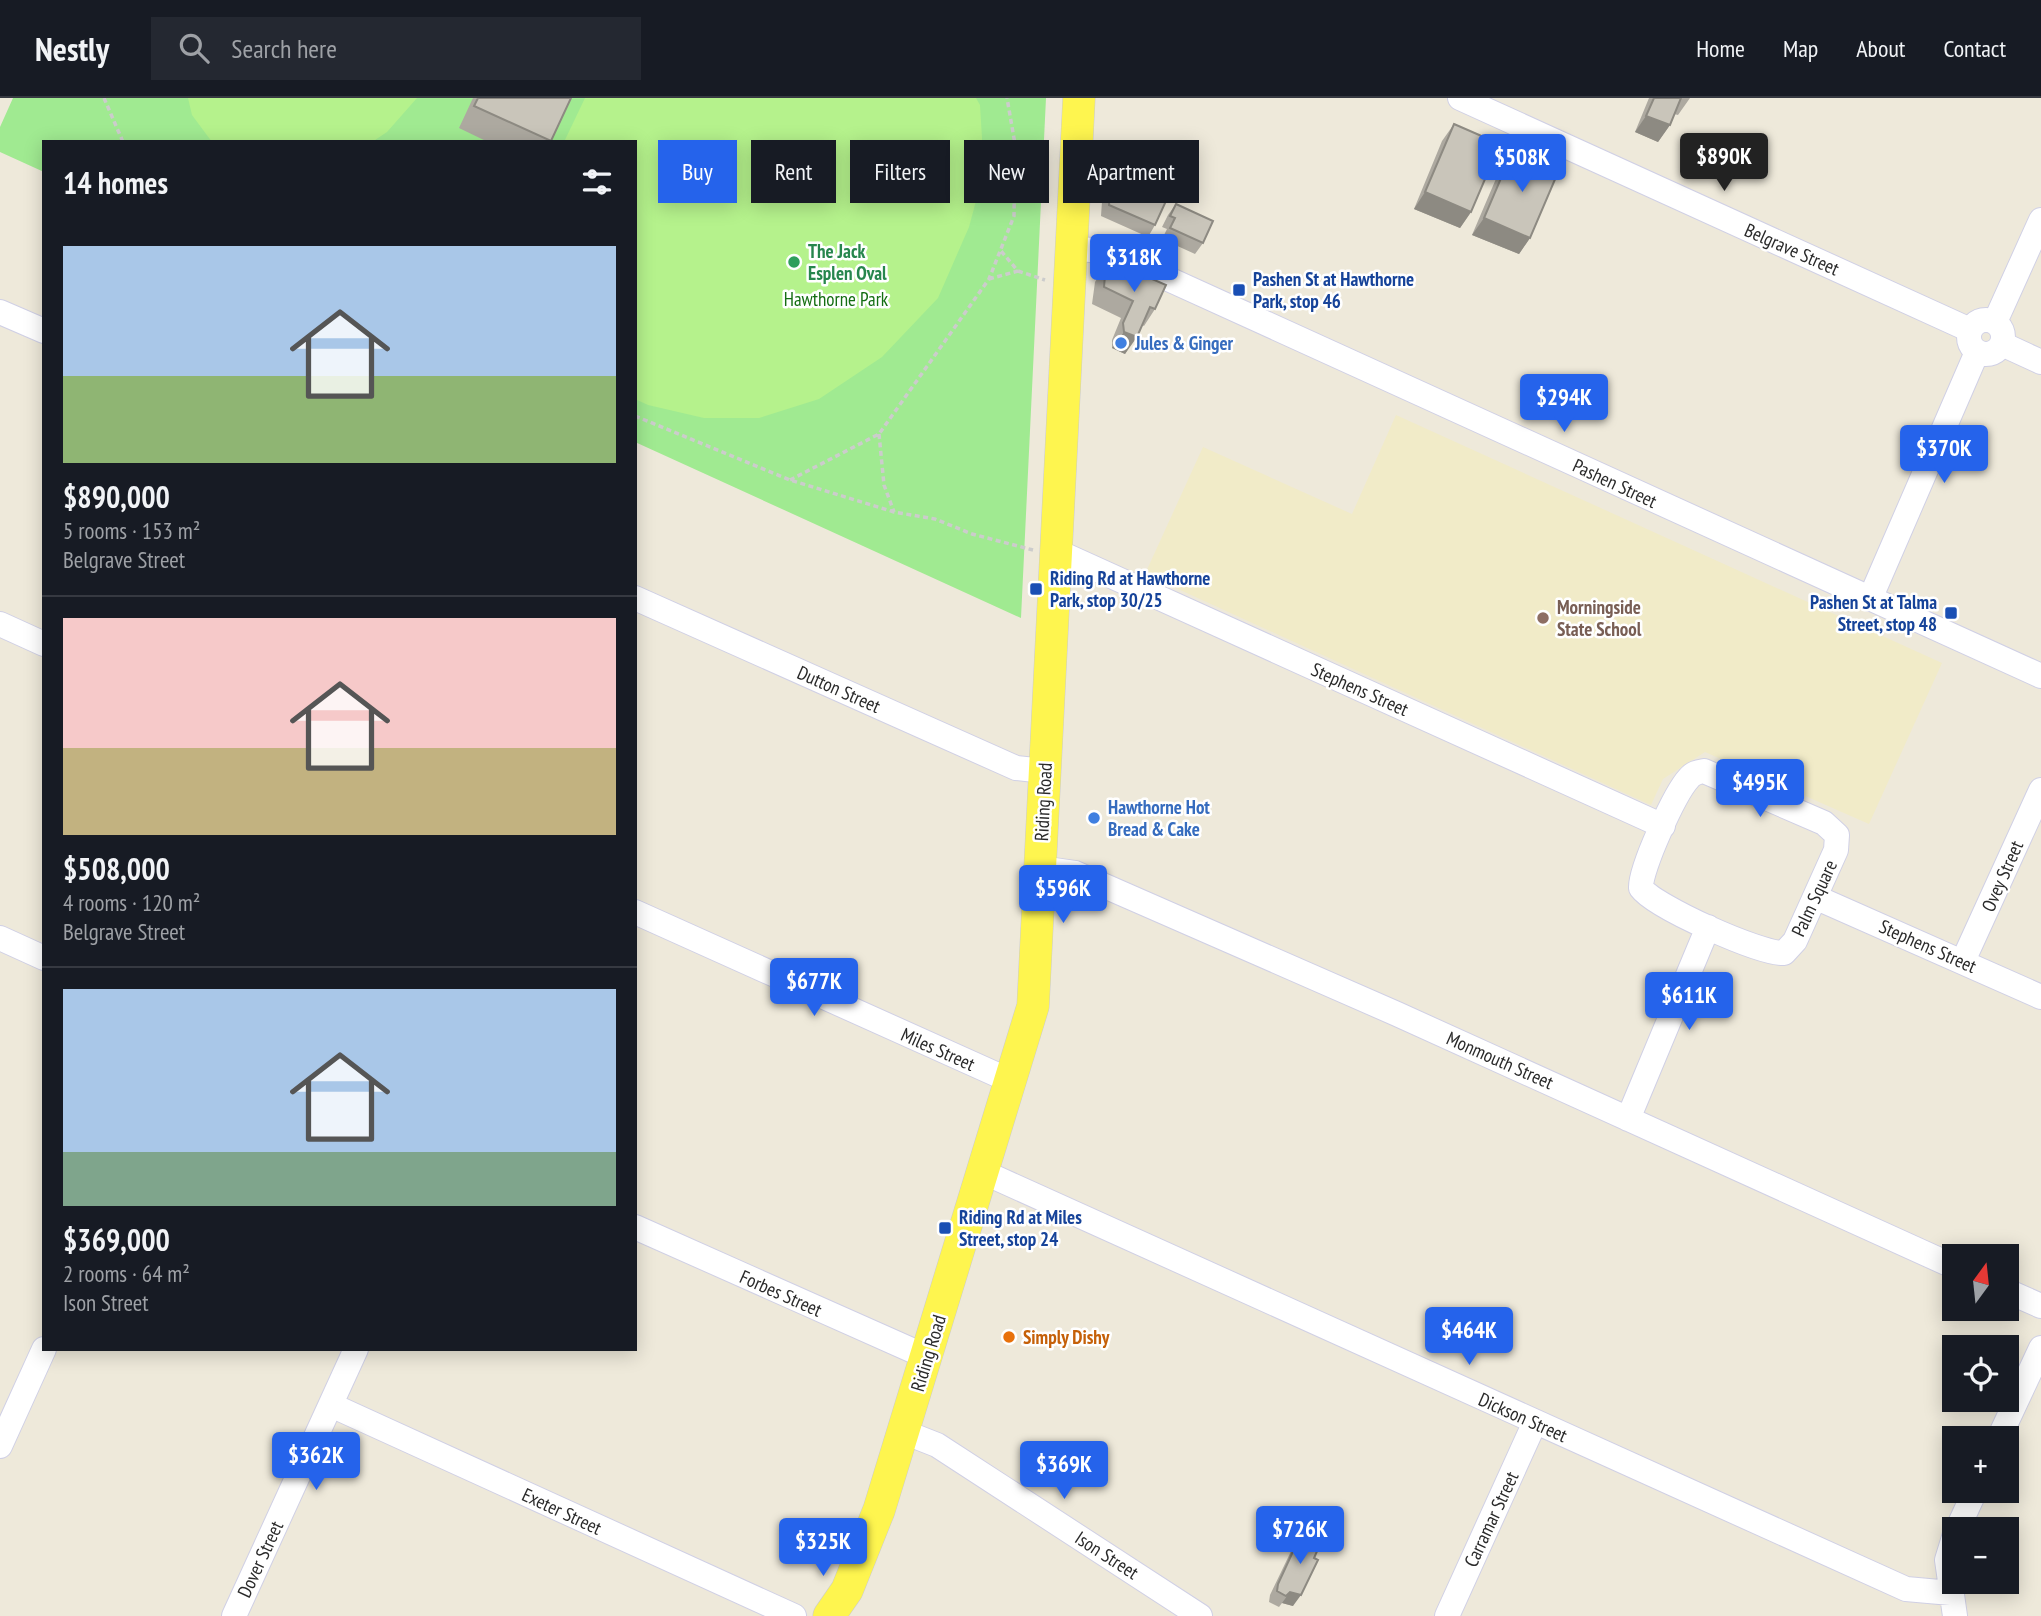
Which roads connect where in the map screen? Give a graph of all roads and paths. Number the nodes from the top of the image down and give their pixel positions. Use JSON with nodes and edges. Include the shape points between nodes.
{"nodes":[{"id":1,"x":104,"y":98,"type":"edge"},
{"id":2,"x":1007,"y":98,"type":"edge"},
{"id":3,"x":1079,"y":98,"type":"edge"},
{"id":4,"x":1460,"y":98,"type":"edge"},
{"id":5,"x":122,"y":140,"type":"edge"},
{"id":6,"x":2041,"y":220,"type":"edge"},
{"id":7,"x":1072,"y":248,"type":"junction"},
{"id":8,"x":1001,"y":251,"type":"junction"},
{"id":9,"x":1018,"y":271,"type":"junction"},
{"id":10,"x":989,"y":279,"type":"junction"},
{"id":11,"x":1045,"y":280,"type":"dead end"},
{"id":12,"x":0,"y":312,"type":"edge"},
{"id":13,"x":42,"y":330,"type":"edge"},
{"id":14,"x":1998,"y":333,"type":"junction"},
{"id":15,"x":1973,"y":341,"type":"junction"},
{"id":16,"x":2041,"y":362,"type":"edge"},
{"id":17,"x":637,"y":417,"type":"edge"},
{"id":18,"x":878,"y":434,"type":"junction"},
{"id":19,"x":790,"y":480,"type":"junction"},
{"id":20,"x":894,"y":512,"type":"junction"},
{"id":21,"x":1056,"y":551,"type":"junction"},
{"id":22,"x":1870,"y":598,"type":"junction"},
{"id":23,"x":637,"y":599,"type":"edge"},
{"id":24,"x":0,"y":624,"type":"edge"},
{"id":25,"x":42,"y":643,"type":"edge"},
{"id":26,"x":2041,"y":676,"type":"edge"},
{"id":27,"x":1044,"y":771,"type":"junction"},
{"id":28,"x":2041,"y":790,"type":"edge"},
{"id":29,"x":1663,"y":826,"type":"junction"},
{"id":30,"x":1040,"y":868,"type":"junction"},
{"id":31,"x":1815,"y":897,"type":"junction"},
{"id":32,"x":637,"y":913,"type":"edge"},
{"id":33,"x":1708,"y":927,"type":"junction"},
{"id":34,"x":0,"y":938,"type":"edge"},
{"id":35,"x":42,"y":957,"type":"edge"},
{"id":36,"x":1963,"y":961,"type":"junction"},
{"id":37,"x":2041,"y":997,"type":"edge"},
{"id":38,"x":1012,"y":1081,"type":"junction"},
{"id":39,"x":1628,"y":1119,"type":"junction"},
{"id":40,"x":983,"y":1172,"type":"junction"},
{"id":41,"x":637,"y":1228,"type":"edge"},
{"id":42,"x":1942,"y":1261,"type":"edge"},
{"id":43,"x":2020,"y":1297,"type":"edge"},
{"id":44,"x":2041,"y":1306,"type":"edge"},
{"id":45,"x":2041,"y":1348,"type":"edge"},
{"id":46,"x":43,"y":1351,"type":"edge"},
{"id":47,"x":355,"y":1351,"type":"edge"},
{"id":48,"x":927,"y":1357,"type":"junction"},
{"id":49,"x":331,"y":1405,"type":"junction"},
{"id":50,"x":1535,"y":1422,"type":"junction"},
{"id":51,"x":2005,"y":1426,"type":"edge"},
{"id":52,"x":904,"y":1432,"type":"junction"},
{"id":53,"x":0,"y":1447,"type":"edge"},
{"id":54,"x":857,"y":1563,"type":"junction"},
{"id":55,"x":1953,"y":1604,"type":"edge"},
{"id":56,"x":234,"y":1616,"type":"edge"},
{"id":57,"x":794,"y":1616,"type":"edge"},
{"id":58,"x":808,"y":1616,"type":"edge"},
{"id":59,"x":829,"y":1616,"type":"edge"},
{"id":60,"x":1200,"y":1616,"type":"edge"},
{"id":61,"x":1447,"y":1616,"type":"edge"}],
"edges":[{"from":1,"to":5,"type":"path"},
{"from":2,"to":8,"type":"path","via":[[1015,144],[1014,216]]},
{"from":3,"to":7,"type":"main road","name":"Riding Road"},
{"from":4,"to":15,"type":"street","name":"Belgrave Street"},
{"from":6,"to":14,"type":"street"},
{"from":7,"to":21,"type":"main road","name":"Riding Road"},
{"from":7,"to":22,"type":"street","name":"Pashen Street","via":[[1109,252]]},
{"from":8,"to":9,"type":"path"},
{"from":8,"to":10,"type":"path"},
{"from":9,"to":10,"type":"path"},
{"from":9,"to":11,"type":"path"},
{"from":10,"to":18,"type":"path"},
{"from":12,"to":13,"type":"street"},
{"from":14,"to":15,"type":"street","via":[[1994,353]]},
{"from":14,"to":16,"type":"street"},
{"from":15,"to":22,"type":"street"},
{"from":17,"to":19,"type":"path"},
{"from":18,"to":19,"type":"path"},
{"from":18,"to":20,"type":"path","via":[[884,485]]},
{"from":19,"to":20,"type":"path"},
{"from":20,"to":21,"type":"path","via":[[935,519],[1028,550]]},
{"from":21,"to":27,"type":"main road","name":"Riding Road"},
{"from":21,"to":29,"type":"street","name":"Stephens Street"},
{"from":22,"to":26,"type":"street","name":"Pashen Street"},
{"from":23,"to":27,"type":"street","name":"Dutton Street","via":[[1016,768]]},
{"from":24,"to":25,"type":"street"},
{"from":27,"to":30,"type":"main road","name":"Riding Road"},
{"from":28,"to":36,"type":"street","name":"Ovey Street"},
{"from":29,"to":31,"type":"street","name":"Palm Square","via":[[1685,784],[1696,772],[1704,771],[1824,824],[1839,842]]},
{"from":29,"to":33,"type":"street","name":"Palm Square","via":[[1643,869],[1641,888],[1658,903]]},
{"from":30,"to":38,"type":"main road","name":"Riding Road","via":[[1032,1006]]},
{"from":30,"to":39,"type":"street","name":"Monmouth Street","via":[[1075,873]]},
{"from":31,"to":33,"type":"street","name":"Palm Square","via":[[1795,941],[1784,953],[1764,951]]},
{"from":31,"to":36,"type":"street","name":"Stephens Street"},
{"from":32,"to":38,"type":"street","name":"Miles Street"},
{"from":33,"to":39,"type":"street"},
{"from":34,"to":35,"type":"street"},
{"from":36,"to":37,"type":"street","name":"Stephens Street"},
{"from":38,"to":40,"type":"main road","name":"Riding Road"},
{"from":39,"to":42,"type":"street","name":"Monmouth Street"},
{"from":40,"to":48,"type":"main road","name":"Riding Road"},
{"from":40,"to":50,"type":"street","name":"Dickson Street"},
{"from":41,"to":48,"type":"street","name":"Forbes Street"},
{"from":43,"to":44,"type":"street"},
{"from":45,"to":51,"type":"street"},
{"from":46,"to":53,"type":"street"},
{"from":47,"to":49,"type":"street","name":"Dover Street"},
{"from":48,"to":52,"type":"main road","name":"Riding Road"},
{"from":49,"to":56,"type":"street","name":"Dover Street"},
{"from":49,"to":57,"type":"street","name":"Exeter Street"},
{"from":50,"to":55,"type":"street","name":"Dickson Street","via":[[1906,1589]]},
{"from":50,"to":61,"type":"street","name":"Carramar Street"},
{"from":52,"to":54,"type":"main road","name":"Riding Road"},
{"from":52,"to":60,"type":"street","name":"Ison Street","via":[[937,1445]]},
{"from":54,"to":58,"type":"main road","name":"Riding Road"},
{"from":54,"to":59,"type":"main road","name":"Riding Road","via":[[847,1590]]}]}
